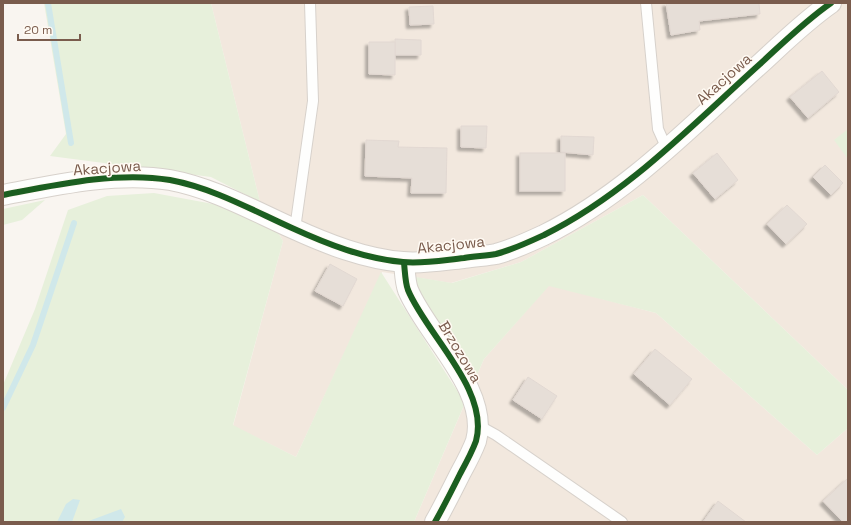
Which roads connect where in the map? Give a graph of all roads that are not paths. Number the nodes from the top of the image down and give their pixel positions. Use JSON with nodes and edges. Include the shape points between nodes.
{"nodes":[{"id":1,"x":310,"y":3,"type":"edge"},
{"id":2,"x":646,"y":3,"type":"edge"},
{"id":3,"x":831,"y":3,"type":"edge"},
{"id":4,"x":667,"y":149,"type":"junction"},
{"id":5,"x":3,"y":195,"type":"edge"},
{"id":6,"x":295,"y":229,"type":"junction"},
{"id":7,"x":404,"y":263,"type":"junction"},
{"id":8,"x":478,"y":425,"type":"junction"},
{"id":9,"x":435,"y":522,"type":"edge"},
{"id":10,"x":622,"y":522,"type":"edge"}],
"edges":[{"from":1,"to":6,"type":"lane","via":[[313,101]]},
{"from":2,"to":4,"type":"lane","via":[[658,129]]},
{"from":3,"to":4,"type":"street","name":"Akacjowa","via":[[802,26]]},
{"from":4,"to":7,"type":"street","name":"Akacjowa","via":[[624,185],[588,210],[523,245],[498,253]]},
{"from":5,"to":6,"type":"street","name":"Akacjowa","via":[[98,179],[139,177],[169,180],[217,194]]},
{"from":6,"to":7,"type":"street","name":"Akacjowa","via":[[362,255]]},
{"from":7,"to":8,"type":"street","name":"Brzozowa","via":[[407,289],[463,378],[477,410]]},
{"from":8,"to":9,"type":"street","name":"Brzozowa","via":[[470,455]]},
{"from":8,"to":10,"type":"lane","via":[[496,434]]}]}
